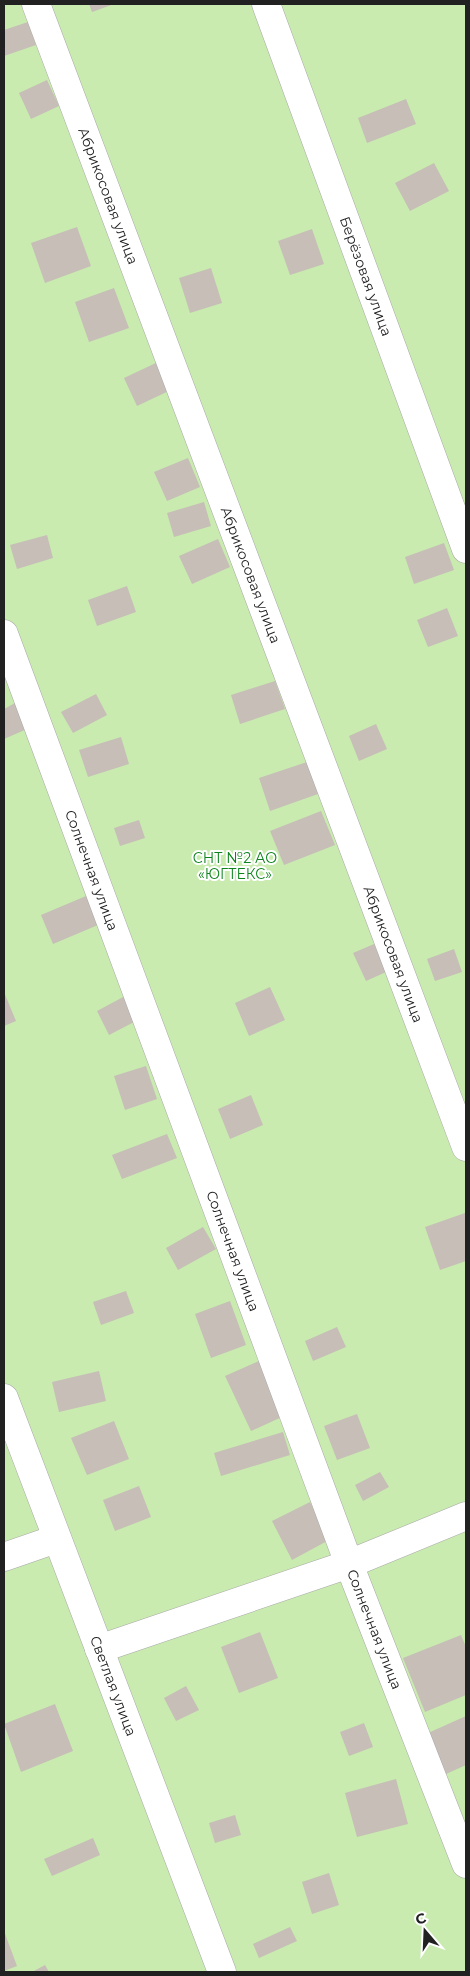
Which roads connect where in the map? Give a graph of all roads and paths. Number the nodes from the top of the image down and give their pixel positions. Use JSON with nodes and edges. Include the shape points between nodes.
{"nodes":[{"id":1,"x":36,"y":4,"type":"edge"},
{"id":2,"x":266,"y":4,"type":"edge"},
{"id":3,"x":466,"y":549,"type":"edge"},
{"id":4,"x":4,"y":634,"type":"edge"},
{"id":5,"x":466,"y":1147,"type":"edge"},
{"id":6,"x":4,"y":1398,"type":"edge"},
{"id":7,"x":466,"y":1516,"type":"edge"},
{"id":8,"x":56,"y":1539,"type":"junction"},
{"id":9,"x":4,"y":1558,"type":"edge"},
{"id":10,"x":348,"y":1564,"type":"junction"},
{"id":11,"x":99,"y":1648,"type":"junction"},
{"id":12,"x":466,"y":1864,"type":"edge"},
{"id":13,"x":222,"y":1972,"type":"edge"}],
"edges":[{"from":1,"to":5,"type":"street","name":"Абрикосовая улица"},
{"from":2,"to":3,"type":"street","name":"Берёзовая улица"},
{"from":4,"to":10,"type":"street","name":"Солнечная улица"},
{"from":6,"to":8,"type":"street","name":"Светлая улица"},
{"from":7,"to":10,"type":"street"},
{"from":8,"to":9,"type":"street"},
{"from":8,"to":11,"type":"street","name":"Светлая улица"},
{"from":10,"to":11,"type":"street"},
{"from":10,"to":12,"type":"street","name":"Солнечная улица"},
{"from":11,"to":13,"type":"street","name":"Светлая улица"}]}
